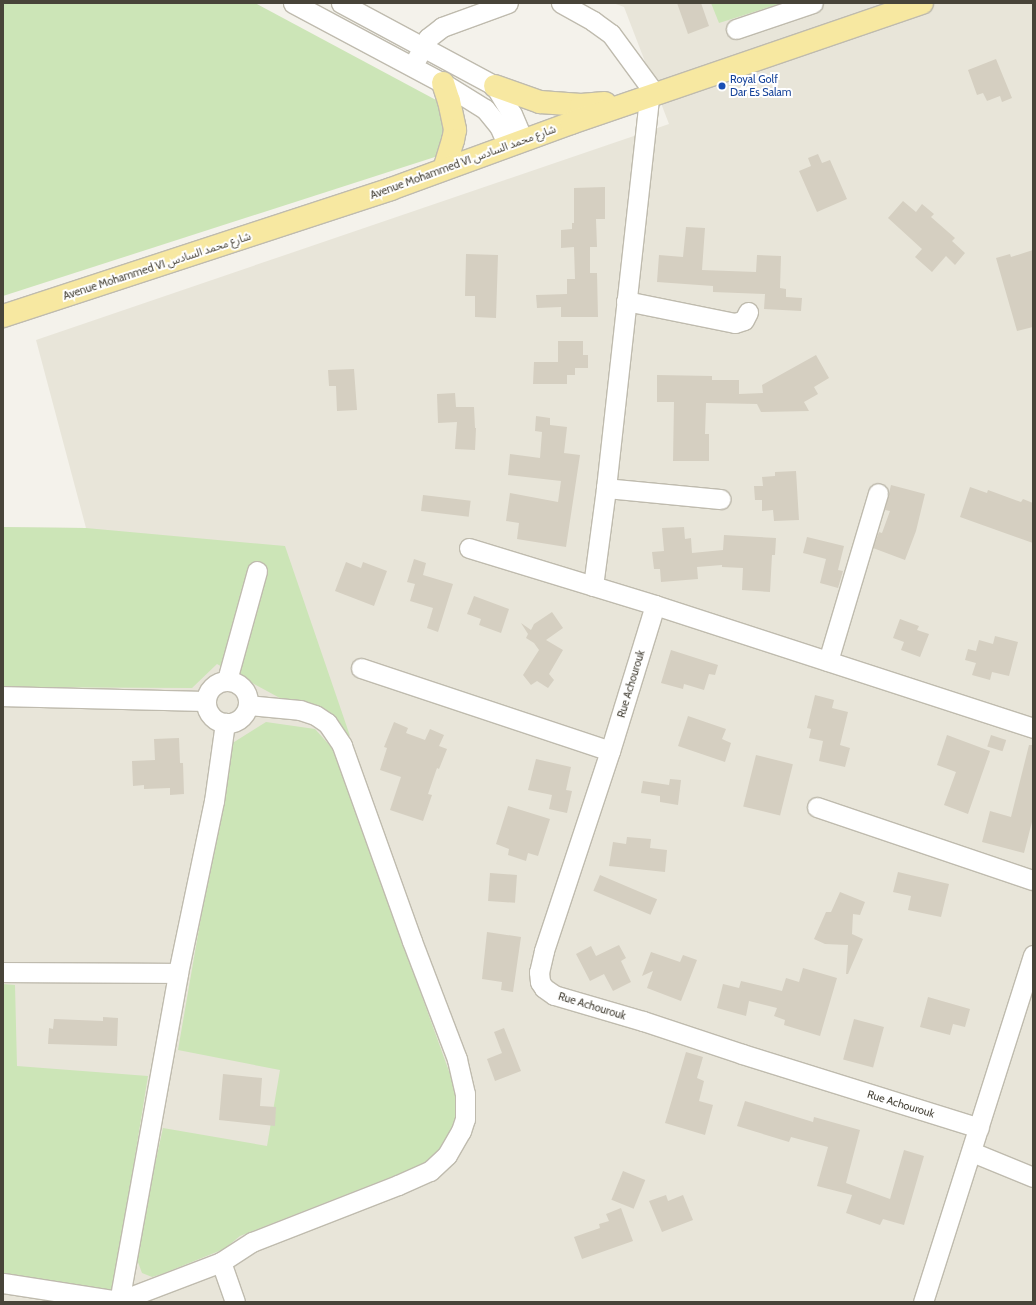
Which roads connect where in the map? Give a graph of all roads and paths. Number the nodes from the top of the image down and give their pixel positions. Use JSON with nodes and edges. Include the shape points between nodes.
{"nodes":[{"id":1,"x":293,"y":3,"type":"edge"},
{"id":2,"x":341,"y":3,"type":"edge"},
{"id":3,"x":508,"y":3,"type":"edge"},
{"id":4,"x":560,"y":3,"type":"edge"},
{"id":5,"x":813,"y":3,"type":"edge"},
{"id":6,"x":922,"y":3,"type":"edge"},
{"id":7,"x":736,"y":30,"type":"dead end"},
{"id":8,"x":422,"y":47,"type":"junction"},
{"id":9,"x":412,"y":67,"type":"junction"},
{"id":10,"x":443,"y":83,"type":"junction"},
{"id":11,"x":495,"y":86,"type":"junction"},
{"id":12,"x":647,"y":96,"type":"junction"},
{"id":13,"x":516,"y":143,"type":"junction"},
{"id":14,"x":444,"y":169,"type":"junction"},
{"id":15,"x":626,"y":301,"type":"junction"},
{"id":16,"x":748,"y":312,"type":"dead end"},
{"id":17,"x":3,"y":316,"type":"edge"},
{"id":18,"x":606,"y":488,"type":"junction"},
{"id":19,"x":878,"y":492,"type":"dead end"},
{"id":20,"x":720,"y":499,"type":"dead end"},
{"id":21,"x":469,"y":548,"type":"dead end"},
{"id":22,"x":257,"y":571,"type":"dead end"},
{"id":23,"x":593,"y":586,"type":"junction"},
{"id":24,"x":655,"y":605,"type":"junction"},
{"id":25,"x":828,"y":660,"type":"junction"},
{"id":26,"x":361,"y":668,"type":"dead end"},
{"id":27,"x":227,"y":680,"type":"junction"},
{"id":28,"x":3,"y":696,"type":"edge"},
{"id":29,"x":206,"y":701,"type":"junction"},
{"id":30,"x":248,"y":705,"type":"junction"},
{"id":31,"x":225,"y":723,"type":"junction"},
{"id":32,"x":1033,"y":728,"type":"edge"},
{"id":33,"x":610,"y":751,"type":"junction"},
{"id":34,"x":817,"y":807,"type":"dead end"},
{"id":35,"x":1033,"y":880,"type":"edge"},
{"id":36,"x":1033,"y":955,"type":"edge"},
{"id":37,"x":3,"y":972,"type":"edge"},
{"id":38,"x":178,"y":973,"type":"junction"},
{"id":39,"x":979,"y":1128,"type":"junction"},
{"id":40,"x":972,"y":1152,"type":"junction"},
{"id":41,"x":1033,"y":1177,"type":"edge"},
{"id":42,"x":221,"y":1262,"type":"junction"},
{"id":43,"x":3,"y":1283,"type":"edge"},
{"id":44,"x":119,"y":1301,"type":"edge"},
{"id":45,"x":235,"y":1302,"type":"edge"},
{"id":46,"x":923,"y":1302,"type":"edge"}],
"edges":[{"from":1,"to":9,"type":"street"},
{"from":2,"to":8,"type":"street"},
{"from":3,"to":8,"type":"street","via":[[442,27],[433,32]]},
{"from":4,"to":12,"type":"street","via":[[611,34]]},
{"from":5,"to":7,"type":"street"},
{"from":6,"to":12,"type":"main road","name":"Avenue Mohammed VI شارع محمد السادس"},
{"from":8,"to":9,"type":"street"},
{"from":8,"to":11,"type":"street"},
{"from":9,"to":10,"type":"street"},
{"from":10,"to":13,"type":"street","via":[[485,109]]},
{"from":10,"to":14,"type":"main road","via":[[451,106],[455,130]]},
{"from":11,"to":12,"type":"main road","via":[[540,102],[558,104],[580,105]]},
{"from":11,"to":13,"type":"street","via":[[512,114]]},
{"from":12,"to":13,"type":"main road","name":"Avenue Mohammed VI شارع محمد السادس"},
{"from":12,"to":15,"type":"street"},
{"from":13,"to":14,"type":"main road","name":"Avenue Mohammed VI شارع محمد السادس"},
{"from":14,"to":17,"type":"main road","name":"Avenue Mohammed VI شارع محمد السادس","via":[[377,194]]},
{"from":15,"to":16,"type":"street","via":[[735,323],[744,320]]},
{"from":15,"to":18,"type":"street"},
{"from":18,"to":20,"type":"street"},
{"from":18,"to":23,"type":"street"},
{"from":19,"to":25,"type":"street"},
{"from":21,"to":23,"type":"street"},
{"from":22,"to":27,"type":"street"},
{"from":23,"to":24,"type":"street"},
{"from":24,"to":25,"type":"street"},
{"from":24,"to":33,"type":"street","name":"Rue Achourouk"},
{"from":25,"to":32,"type":"street"},
{"from":26,"to":33,"type":"street"},
{"from":27,"to":29,"type":"street","via":[[214,684],[207,694]]},
{"from":27,"to":30,"type":"street","via":[[240,684],[245,690]]},
{"from":28,"to":29,"type":"street"},
{"from":29,"to":31,"type":"street","via":[[210,715],[215,720]]},
{"from":30,"to":31,"type":"street","via":[[240,720]]},
{"from":30,"to":42,"type":"street","via":[[300,710],[315,715],[331,728],[342,745],[457,1059],[463,1079],[466,1107],[456,1143],[448,1155],[430,1171],[252,1242]]},
{"from":31,"to":38,"type":"street","via":[[214,801]]},
{"from":33,"to":39,"type":"street","name":"Rue Achourouk","via":[[544,951],[538,976],[544,988],[554,995]]},
{"from":34,"to":35,"type":"street"},
{"from":36,"to":39,"type":"street"},
{"from":37,"to":38,"type":"street"},
{"from":38,"to":44,"type":"street"},
{"from":39,"to":40,"type":"street"},
{"from":40,"to":41,"type":"street"},
{"from":40,"to":46,"type":"street"},
{"from":42,"to":44,"type":"street"},
{"from":42,"to":45,"type":"street"},
{"from":43,"to":44,"type":"street"}]}
